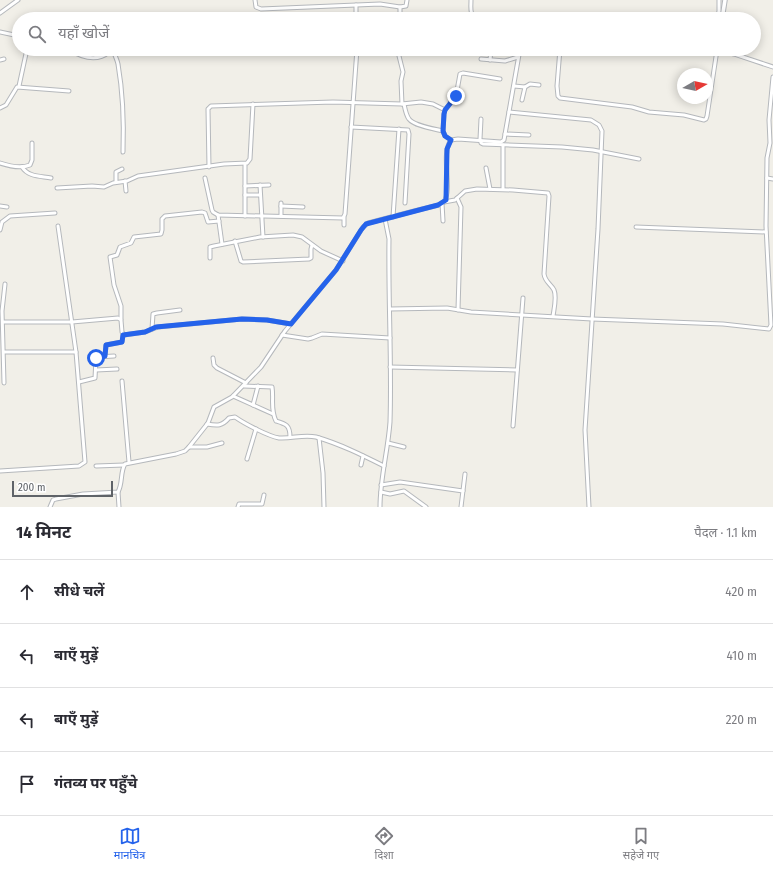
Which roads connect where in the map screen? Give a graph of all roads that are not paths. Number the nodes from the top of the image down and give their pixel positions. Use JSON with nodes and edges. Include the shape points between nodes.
{"nodes":[{"id":1,"x":18,"y":0,"type":"edge"},
{"id":2,"x":255,"y":0,"type":"edge"},
{"id":3,"x":330,"y":0,"type":"edge"},
{"id":4,"x":407,"y":0,"type":"edge"},
{"id":5,"x":471,"y":0,"type":"edge"},
{"id":6,"x":719,"y":0,"type":"edge"},
{"id":7,"x":725,"y":0,"type":"edge"},
{"id":8,"x":330,"y":6,"type":"junction"},
{"id":9,"x":356,"y":6,"type":"junction"},
{"id":10,"x":400,"y":7,"type":"junction"},
{"id":11,"x":356,"y":12,"type":"edge"},
{"id":12,"x":400,"y":12,"type":"edge"},
{"id":13,"x":471,"y":12,"type":"edge"},
{"id":14,"x":719,"y":12,"type":"edge"},
{"id":15,"x":723,"y":12,"type":"edge"},
{"id":16,"x":0,"y":13,"type":"edge"},
{"id":17,"x":0,"y":32,"type":"edge"},
{"id":18,"x":12,"y":35,"type":"edge"},
{"id":19,"x":25,"y":56,"type":"edge"},
{"id":20,"x":82,"y":56,"type":"edge"},
{"id":21,"x":104,"y":56,"type":"edge"},
{"id":22,"x":115,"y":56,"type":"edge"},
{"id":23,"x":356,"y":56,"type":"edge"},
{"id":24,"x":399,"y":56,"type":"edge"},
{"id":25,"x":490,"y":56,"type":"edge"},
{"id":26,"x":559,"y":56,"type":"edge"},
{"id":27,"x":715,"y":56,"type":"edge"},
{"id":28,"x":740,"y":56,"type":"edge"},
{"id":29,"x":518,"y":57,"type":"joint"},
{"id":30,"x":4,"y":59,"type":"dead end"},
{"id":31,"x":481,"y":59,"type":"dead end"},
{"id":32,"x":0,"y":60,"type":"edge"},
{"id":33,"x":490,"y":60,"type":"junction"},
{"id":34,"x":773,"y":67,"type":"edge"},
{"id":35,"x":773,"y":77,"type":"edge"},
{"id":36,"x":500,"y":79,"type":"dead end"},
{"id":37,"x":539,"y":85,"type":"dead end"},
{"id":38,"x":19,"y":86,"type":"junction"},
{"id":39,"x":514,"y":86,"type":"junction"},
{"id":40,"x":525,"y":87,"type":"junction"},
{"id":41,"x":69,"y":91,"type":"dead end"},
{"id":42,"x":522,"y":100,"type":"dead end"},
{"id":43,"x":353,"y":101,"type":"junction"},
{"id":44,"x":253,"y":104,"type":"junction"},
{"id":45,"x":403,"y":104,"type":"junction"},
{"id":46,"x":0,"y":108,"type":"edge"},
{"id":47,"x":445,"y":110,"type":"junction"},
{"id":48,"x":509,"y":112,"type":"junction"},
{"id":49,"x":481,"y":119,"type":"dead end"},
{"id":50,"x":351,"y":127,"type":"junction"},
{"id":51,"x":399,"y":129,"type":"junction"},
{"id":52,"x":443,"y":131,"type":"junction"},
{"id":53,"x":505,"y":134,"type":"junction"},
{"id":54,"x":529,"y":135,"type":"dead end"},
{"id":55,"x":451,"y":140,"type":"junction"},
{"id":56,"x":480,"y":140,"type":"junction"},
{"id":57,"x":503,"y":141,"type":"junction"},
{"id":58,"x":32,"y":143,"type":"dead end"},
{"id":59,"x":772,"y":145,"type":"edge"},
{"id":60,"x":503,"y":146,"type":"junction"},
{"id":61,"x":123,"y":152,"type":"dead end"},
{"id":62,"x":601,"y":152,"type":"junction"},
{"id":63,"x":767,"y":153,"type":"junction"},
{"id":64,"x":773,"y":153,"type":"edge"},
{"id":65,"x":639,"y":159,"type":"dead end"},
{"id":66,"x":0,"y":163,"type":"edge"},
{"id":67,"x":245,"y":164,"type":"junction"},
{"id":68,"x":22,"y":167,"type":"junction"},
{"id":69,"x":209,"y":167,"type":"junction"},
{"id":70,"x":486,"y":168,"type":"dead end"},
{"id":71,"x":122,"y":169,"type":"dead end"},
{"id":72,"x":51,"y":178,"type":"dead end"},
{"id":73,"x":205,"y":178,"type":"dead end"},
{"id":74,"x":767,"y":178,"type":"junction"},
{"id":75,"x":773,"y":179,"type":"edge"},
{"id":76,"x":125,"y":181,"type":"junction"},
{"id":77,"x":116,"y":182,"type":"junction"},
{"id":78,"x":269,"y":185,"type":"dead end"},
{"id":79,"x":245,"y":186,"type":"junction"},
{"id":80,"x":260,"y":186,"type":"junction"},
{"id":81,"x":57,"y":188,"type":"dead end"},
{"id":82,"x":490,"y":189,"type":"junction"},
{"id":83,"x":503,"y":189,"type":"junction"},
{"id":84,"x":126,"y":191,"type":"dead end"},
{"id":85,"x":245,"y":195,"type":"junction"},
{"id":86,"x":260,"y":195,"type":"junction"},
{"id":87,"x":458,"y":198,"type":"junction"},
{"id":88,"x":443,"y":202,"type":"junction"},
{"id":89,"x":405,"y":203,"type":"dead end"},
{"id":90,"x":0,"y":206,"type":"edge"},
{"id":91,"x":7,"y":207,"type":"dead end"},
{"id":92,"x":303,"y":207,"type":"dead end"},
{"id":93,"x":55,"y":212,"type":"dead end"},
{"id":94,"x":218,"y":215,"type":"junction"},
{"id":95,"x":245,"y":216,"type":"junction"},
{"id":96,"x":261,"y":216,"type":"junction"},
{"id":97,"x":281,"y":216,"type":"junction"},
{"id":98,"x":344,"y":217,"type":"junction"},
{"id":99,"x":393,"y":217,"type":"junction"},
{"id":100,"x":385,"y":219,"type":"junction"},
{"id":101,"x":219,"y":221,"type":"junction"},
{"id":102,"x":443,"y":222,"type":"dead end"},
{"id":103,"x":344,"y":225,"type":"dead end"},
{"id":104,"x":58,"y":226,"type":"dead end"},
{"id":105,"x":636,"y":228,"type":"dead end"},
{"id":106,"x":0,"y":230,"type":"edge"},
{"id":107,"x":766,"y":232,"type":"junction"},
{"id":108,"x":263,"y":237,"type":"junction"},
{"id":109,"x":235,"y":242,"type":"junction"},
{"id":110,"x":222,"y":244,"type":"junction"},
{"id":111,"x":312,"y":245,"type":"junction"},
{"id":112,"x":210,"y":258,"type":"dead end"},
{"id":113,"x":343,"y":261,"type":"junction"},
{"id":114,"x":5,"y":284,"type":"dead end"},
{"id":115,"x":768,"y":285,"type":"junction"},
{"id":116,"x":773,"y":285,"type":"edge"},
{"id":117,"x":523,"y":298,"type":"dead end"},
{"id":118,"x":390,"y":308,"type":"junction"},
{"id":119,"x":180,"y":310,"type":"dead end"},
{"id":120,"x":458,"y":310,"type":"junction"},
{"id":121,"x":1,"y":311,"type":"edge"},
{"id":122,"x":522,"y":315,"type":"junction"},
{"id":123,"x":552,"y":316,"type":"junction"},
{"id":124,"x":121,"y":319,"type":"junction"},
{"id":125,"x":592,"y":319,"type":"junction"},
{"id":126,"x":3,"y":322,"type":"junction"},
{"id":127,"x":72,"y":322,"type":"junction"},
{"id":128,"x":291,"y":324,"type":"junction"},
{"id":129,"x":772,"y":328,"type":"edge"},
{"id":130,"x":152,"y":329,"type":"junction"},
{"id":131,"x":123,"y":335,"type":"junction"},
{"id":132,"x":282,"y":335,"type":"junction"},
{"id":133,"x":390,"y":338,"type":"junction"},
{"id":134,"x":4,"y":352,"type":"junction"},
{"id":135,"x":76,"y":352,"type":"junction"},
{"id":136,"x":105,"y":356,"type":"junction"},
{"id":137,"x":114,"y":356,"type":"dead end"},
{"id":138,"x":213,"y":358,"type":"dead end"},
{"id":139,"x":390,"y":367,"type":"junction"},
{"id":140,"x":118,"y":369,"type":"dead end"},
{"id":141,"x":96,"y":370,"type":"junction"},
{"id":142,"x":517,"y":370,"type":"junction"},
{"id":143,"x":122,"y":381,"type":"dead end"},
{"id":144,"x":79,"y":382,"type":"junction"},
{"id":145,"x":4,"y":383,"type":"dead end"},
{"id":146,"x":245,"y":385,"type":"junction"},
{"id":147,"x":258,"y":386,"type":"junction"},
{"id":148,"x":233,"y":396,"type":"junction"},
{"id":149,"x":253,"y":405,"type":"junction"},
{"id":150,"x":273,"y":414,"type":"junction"},
{"id":151,"x":208,"y":424,"type":"junction"},
{"id":152,"x":513,"y":426,"type":"dead end"},
{"id":153,"x":256,"y":429,"type":"junction"},
{"id":154,"x":290,"y":436,"type":"junction"},
{"id":155,"x":319,"y":438,"type":"junction"},
{"id":156,"x":222,"y":443,"type":"dead end"},
{"id":157,"x":388,"y":443,"type":"junction"},
{"id":158,"x":189,"y":447,"type":"junction"},
{"id":159,"x":404,"y":447,"type":"dead end"},
{"id":160,"x":363,"y":456,"type":"junction"},
{"id":161,"x":247,"y":459,"type":"dead end"},
{"id":162,"x":129,"y":462,"type":"junction"},
{"id":163,"x":124,"y":465,"type":"junction"},
{"id":164,"x":361,"y":465,"type":"dead end"},
{"id":165,"x":96,"y":466,"type":"dead end"},
{"id":166,"x":384,"y":466,"type":"junction"},
{"id":167,"x":0,"y":471,"type":"edge"},
{"id":168,"x":465,"y":474,"type":"dead end"},
{"id":169,"x":381,"y":485,"type":"junction"},
{"id":170,"x":463,"y":491,"type":"junction"},
{"id":171,"x":118,"y":492,"type":"junction"},
{"id":172,"x":381,"y":492,"type":"junction"},
{"id":173,"x":264,"y":495,"type":"dead end"},
{"id":174,"x":50,"y":507,"type":"edge"},
{"id":175,"x":119,"y":507,"type":"edge"},
{"id":176,"x":238,"y":507,"type":"edge"},
{"id":177,"x":324,"y":507,"type":"edge"},
{"id":178,"x":380,"y":507,"type":"edge"},
{"id":179,"x":426,"y":507,"type":"edge"},
{"id":180,"x":461,"y":507,"type":"edge"},
{"id":181,"x":589,"y":507,"type":"edge"}],
"edges":[{"from":1,"to":16,"type":"street"},
{"from":2,"to":8,"type":"street","via":[[258,9]]},
{"from":3,"to":8,"type":"street"},
{"from":4,"to":10,"type":"street","via":[[406,6]]},
{"from":5,"to":13,"type":"street"},
{"from":6,"to":14,"type":"street"},
{"from":7,"to":15,"type":"street"},
{"from":8,"to":9,"type":"street"},
{"from":9,"to":10,"type":"street","via":[[380,4]]},
{"from":9,"to":11,"type":"street"},
{"from":10,"to":12,"type":"street"},
{"from":17,"to":18,"type":"street"},
{"from":19,"to":38,"type":"street"},
{"from":20,"to":21,"type":"street"},
{"from":22,"to":61,"type":"street","via":[[121,91]]},
{"from":23,"to":43,"type":"street"},
{"from":24,"to":45,"type":"street","via":[[403,70]]},
{"from":25,"to":33,"type":"street"},
{"from":26,"to":27,"type":"street","via":[[557,86],[560,98],[704,120],[707,118]]},
{"from":28,"to":34,"type":"street"},
{"from":29,"to":33,"type":"street","via":[[505,61]]},
{"from":29,"to":39,"type":"street"},
{"from":30,"to":32,"type":"street"},
{"from":31,"to":33,"type":"street"},
{"from":35,"to":59,"type":"street","via":[[769,120]]},
{"from":36,"to":47,"type":"street","via":[[461,73],[456,96]]},
{"from":37,"to":40,"type":"street","via":[[530,84]]},
{"from":38,"to":41,"type":"street"},
{"from":38,"to":46,"type":"street","via":[[6,105]]},
{"from":39,"to":40,"type":"street"},
{"from":39,"to":48,"type":"street"},
{"from":40,"to":42,"type":"street"},
{"from":43,"to":44,"type":"street"},
{"from":43,"to":45,"type":"street"},
{"from":43,"to":50,"type":"street"},
{"from":44,"to":67,"type":"street","via":[[250,160]]},
{"from":44,"to":69,"type":"street","via":[[208,107]]},
{"from":45,"to":47,"type":"street","via":[[424,102]]},
{"from":45,"to":52,"type":"street","via":[[411,121]]},
{"from":47,"to":52,"type":"street"},
{"from":48,"to":53,"type":"street"},
{"from":48,"to":62,"type":"street","via":[[595,122],[602,131]]},
{"from":49,"to":56,"type":"street"},
{"from":50,"to":51,"type":"street"},
{"from":50,"to":98,"type":"street"},
{"from":51,"to":89,"type":"street","via":[[407,129],[409,134]]},
{"from":51,"to":99,"type":"street"},
{"from":52,"to":55,"type":"street"},
{"from":53,"to":54,"type":"street"},
{"from":53,"to":57,"type":"street"},
{"from":55,"to":56,"type":"street"},
{"from":55,"to":88,"type":"street","via":[[447,149],[447,192]]},
{"from":56,"to":57,"type":"street"},
{"from":56,"to":60,"type":"street","via":[[482,144]]},
{"from":57,"to":60,"type":"street"},
{"from":58,"to":68,"type":"street","via":[[31,163]]},
{"from":59,"to":63,"type":"street"},
{"from":60,"to":62,"type":"street","via":[[562,147]]},
{"from":60,"to":83,"type":"street"},
{"from":62,"to":65,"type":"street"},
{"from":62,"to":125,"type":"street"},
{"from":63,"to":64,"type":"street"},
{"from":63,"to":74,"type":"street"},
{"from":66,"to":68,"type":"street"},
{"from":67,"to":69,"type":"street"},
{"from":67,"to":79,"type":"street"},
{"from":68,"to":72,"type":"street","via":[[28,174]]},
{"from":69,"to":76,"type":"street","via":[[138,176]]},
{"from":70,"to":82,"type":"street"},
{"from":71,"to":77,"type":"street","via":[[116,172]]},
{"from":73,"to":94,"type":"street","via":[[212,210]]},
{"from":74,"to":75,"type":"street"},
{"from":74,"to":107,"type":"street"},
{"from":76,"to":77,"type":"street"},
{"from":76,"to":84,"type":"street"},
{"from":77,"to":81,"type":"street","via":[[104,187]]},
{"from":78,"to":80,"type":"street"},
{"from":79,"to":80,"type":"street"},
{"from":79,"to":85,"type":"street"},
{"from":80,"to":86,"type":"street"},
{"from":82,"to":83,"type":"street"},
{"from":82,"to":87,"type":"street","via":[[466,191]]},
{"from":83,"to":123,"type":"street","via":[[549,194],[544,274],[545,280],[555,292]]},
{"from":85,"to":86,"type":"street"},
{"from":85,"to":95,"type":"street"},
{"from":86,"to":96,"type":"street"},
{"from":87,"to":88,"type":"street"},
{"from":87,"to":120,"type":"street"},
{"from":88,"to":99,"type":"street"},
{"from":88,"to":102,"type":"street"},
{"from":90,"to":91,"type":"street"},
{"from":92,"to":97,"type":"street","via":[[281,205]]},
{"from":93,"to":106,"type":"street","via":[[10,216],[2,222]]},
{"from":94,"to":95,"type":"street"},
{"from":94,"to":101,"type":"street"},
{"from":95,"to":96,"type":"street"},
{"from":96,"to":97,"type":"street"},
{"from":96,"to":108,"type":"street"},
{"from":97,"to":98,"type":"street"},
{"from":98,"to":103,"type":"street"},
{"from":99,"to":100,"type":"street"},
{"from":100,"to":113,"type":"street","via":[[368,223],[363,227]]},
{"from":100,"to":118,"type":"street","via":[[389,239]]},
{"from":101,"to":110,"type":"street"},
{"from":101,"to":124,"type":"street","via":[[208,222],[204,212],[165,216],[162,219],[161,234],[134,237],[131,243],[120,247],[117,255],[110,257],[114,285],[121,306]]},
{"from":104,"to":127,"type":"street"},
{"from":105,"to":107,"type":"street"},
{"from":107,"to":115,"type":"street"},
{"from":108,"to":109,"type":"street"},
{"from":108,"to":111,"type":"street","via":[[293,234]]},
{"from":109,"to":110,"type":"street"},
{"from":109,"to":111,"type":"street","via":[[241,261],[244,262],[309,259]]},
{"from":110,"to":112,"type":"street","via":[[210,247]]},
{"from":111,"to":113,"type":"street"},
{"from":113,"to":128,"type":"street"},
{"from":114,"to":121,"type":"street"},
{"from":115,"to":116,"type":"street"},
{"from":115,"to":129,"type":"street"},
{"from":117,"to":122,"type":"street"},
{"from":118,"to":120,"type":"street"},
{"from":118,"to":133,"type":"street"},
{"from":119,"to":130,"type":"street","via":[[153,314]]},
{"from":120,"to":122,"type":"street"},
{"from":121,"to":126,"type":"street"},
{"from":122,"to":123,"type":"street"},
{"from":122,"to":142,"type":"street"},
{"from":123,"to":125,"type":"street"},
{"from":124,"to":127,"type":"street"},
{"from":124,"to":131,"type":"street"},
{"from":125,"to":129,"type":"street"},
{"from":125,"to":181,"type":"street","via":[[586,430]]},
{"from":126,"to":127,"type":"street"},
{"from":126,"to":134,"type":"street"},
{"from":127,"to":135,"type":"street"},
{"from":128,"to":130,"type":"street","via":[[242,319]]},
{"from":128,"to":132,"type":"street"},
{"from":130,"to":131,"type":"street"},
{"from":131,"to":136,"type":"street","via":[[122,342],[106,345]]},
{"from":132,"to":133,"type":"street","via":[[308,339],[322,334]]},
{"from":132,"to":146,"type":"street","via":[[261,367]]},
{"from":133,"to":139,"type":"street"},
{"from":134,"to":135,"type":"street"},
{"from":134,"to":145,"type":"street"},
{"from":135,"to":144,"type":"street"},
{"from":136,"to":137,"type":"street"},
{"from":136,"to":141,"type":"street","via":[[96,358]]},
{"from":138,"to":146,"type":"street","via":[[217,368]]},
{"from":139,"to":142,"type":"street"},
{"from":139,"to":157,"type":"street"},
{"from":140,"to":141,"type":"street"},
{"from":141,"to":144,"type":"street","via":[[94,379]]},
{"from":142,"to":152,"type":"street"},
{"from":143,"to":162,"type":"street"},
{"from":144,"to":167,"type":"street","via":[[85,462],[79,466]]},
{"from":146,"to":147,"type":"street"},
{"from":146,"to":148,"type":"street"},
{"from":147,"to":149,"type":"street"},
{"from":147,"to":150,"type":"street","via":[[273,388]]},
{"from":148,"to":149,"type":"street"},
{"from":148,"to":151,"type":"street","via":[[214,407]]},
{"from":149,"to":150,"type":"street"},
{"from":150,"to":154,"type":"street","via":[[276,421],[284,423],[289,429]]},
{"from":151,"to":153,"type":"street","via":[[222,424],[233,417]]},
{"from":151,"to":158,"type":"street"},
{"from":153,"to":154,"type":"street","via":[[279,438]]},
{"from":153,"to":161,"type":"street"},
{"from":154,"to":155,"type":"street"},
{"from":155,"to":160,"type":"street"},
{"from":155,"to":177,"type":"street"},
{"from":156,"to":158,"type":"street","via":[[207,447]]},
{"from":157,"to":159,"type":"street"},
{"from":157,"to":166,"type":"street"},
{"from":158,"to":162,"type":"street","via":[[176,454]]},
{"from":160,"to":164,"type":"street"},
{"from":160,"to":166,"type":"street"},
{"from":162,"to":163,"type":"street"},
{"from":163,"to":165,"type":"street"},
{"from":163,"to":171,"type":"street"},
{"from":166,"to":169,"type":"street"},
{"from":168,"to":170,"type":"street"},
{"from":169,"to":170,"type":"street","via":[[400,482]]},
{"from":169,"to":172,"type":"street"},
{"from":170,"to":180,"type":"street"},
{"from":171,"to":174,"type":"street","via":[[56,499],[52,500]]},
{"from":171,"to":175,"type":"street"},
{"from":172,"to":178,"type":"street"},
{"from":172,"to":179,"type":"street","via":[[406,492]]},
{"from":173,"to":176,"type":"street","via":[[262,504],[239,504]]}]}
